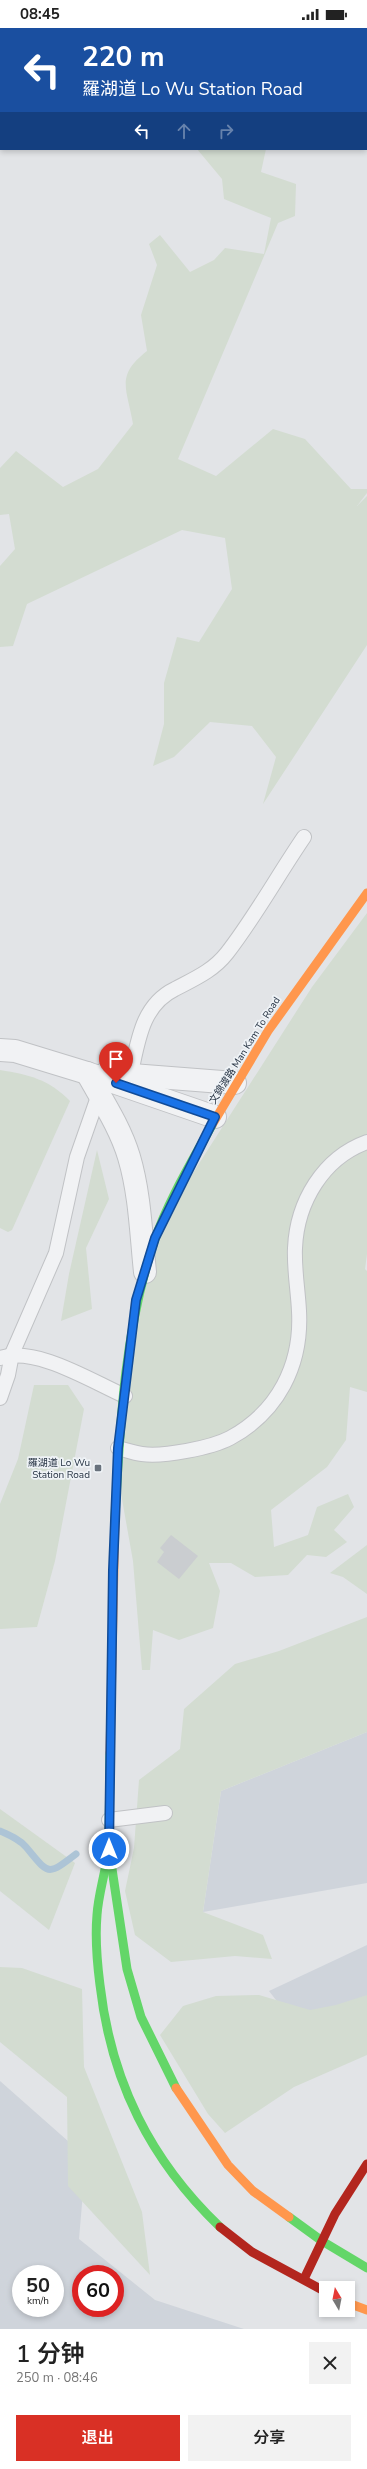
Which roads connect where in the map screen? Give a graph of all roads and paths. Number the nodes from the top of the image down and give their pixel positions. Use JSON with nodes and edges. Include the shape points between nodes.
{"nodes":[{"id":1,"x":304,"y":837,"type":"dead end"},
{"id":2,"x":367,"y":893,"type":"edge"},
{"id":3,"x":0,"y":1050,"type":"edge"},
{"id":4,"x":86,"y":1073,"type":"junction"},
{"id":5,"x":131,"y":1073,"type":"junction"},
{"id":6,"x":235,"y":1083,"type":"junction"},
{"id":7,"x":99,"y":1094,"type":"junction"},
{"id":8,"x":215,"y":1117,"type":"junction"},
{"id":9,"x":367,"y":1142,"type":"edge"},
{"id":10,"x":145,"y":1272,"type":"junction"},
{"id":11,"x":6,"y":1356,"type":"edge"},
{"id":12,"x":125,"y":1396,"type":"junction"},
{"id":13,"x":0,"y":1398,"type":"edge"},
{"id":14,"x":118,"y":1448,"type":"junction"},
{"id":15,"x":165,"y":1814,"type":"dead end"},
{"id":16,"x":109,"y":1820,"type":"junction"},
{"id":17,"x":109,"y":1849,"type":"junction"},
{"id":18,"x":367,"y":2164,"type":"edge"},
{"id":19,"x":322,"y":2240,"type":"junction"},
{"id":20,"x":367,"y":2268,"type":"edge"},
{"id":21,"x":304,"y":2279,"type":"junction"},
{"id":22,"x":319,"y":2288,"type":"edge"},
{"id":23,"x":355,"y":2306,"type":"edge"},
{"id":24,"x":367,"y":2310,"type":"edge"}],
"edges":[{"from":1,"to":5,"type":"lane","via":[[226,954],[203,975],[173,990],[154,1004],[143,1021]]},
{"from":2,"to":6,"type":"main road","name":"文錦渡路 Man Kam To Road","via":[[302,981]]},
{"from":3,"to":4,"type":"street","via":[[15,1051]]},
{"from":4,"to":5,"type":"street"},
{"from":4,"to":7,"type":"street"},
{"from":4,"to":8,"type":"street"},
{"from":5,"to":6,"type":"street"},
{"from":6,"to":8,"type":"main road","name":"文錦渡路 Man Kam To Road"},
{"from":7,"to":10,"type":"street","via":[[120,1133],[129,1158]]},
{"from":7,"to":11,"type":"lane","via":[[77,1157],[56,1253]]},
{"from":8,"to":10,"type":"main road","name":"文錦渡路 Man Kam To Road","via":[[155,1238]]},
{"from":9,"to":14,"type":"lane","via":[[333,1162],[317,1180],[306,1200],[296,1232],[299,1311],[297,1350],[289,1374],[274,1403],[252,1425],[224,1442],[206,1447],[142,1454]]},
{"from":10,"to":12,"type":"main road","name":"文錦渡路 Man Kam To Road","via":[[136,1300]]},
{"from":11,"to":12,"type":"lane","via":[[55,1364]]},
{"from":11,"to":13,"type":"lane","via":[[8,1375]]},
{"from":12,"to":14,"type":"main road","name":"文錦渡路 Man Kam To Road"},
{"from":14,"to":16,"type":"main road","name":"文錦渡路 Man Kam To Road"},
{"from":15,"to":16,"type":"lane"},
{"from":16,"to":17,"type":"main road","name":"文錦渡路 Man Kam To Road"},
{"from":17,"to":19,"type":"main road","name":"文錦渡路 Man Kam To Road","via":[[127,1969],[134,1996],[157,2053],[174,2086],[228,2165],[253,2191]]},
{"from":17,"to":21,"type":"main road","name":"文錦渡路 Man Kam To Road","via":[[98,1915],[98,1956],[110,2041],[117,2070],[132,2106],[179,2182],[225,2231],[261,2258]]},
{"from":18,"to":19,"type":"main road","via":[[335,2214]]},
{"from":19,"to":20,"type":"main road","name":"文錦渡路 Man Kam To Road"},
{"from":19,"to":21,"type":"main road"},
{"from":21,"to":22,"type":"main road","name":"文錦渡路 Man Kam To Road"},
{"from":23,"to":24,"type":"main road"}]}
